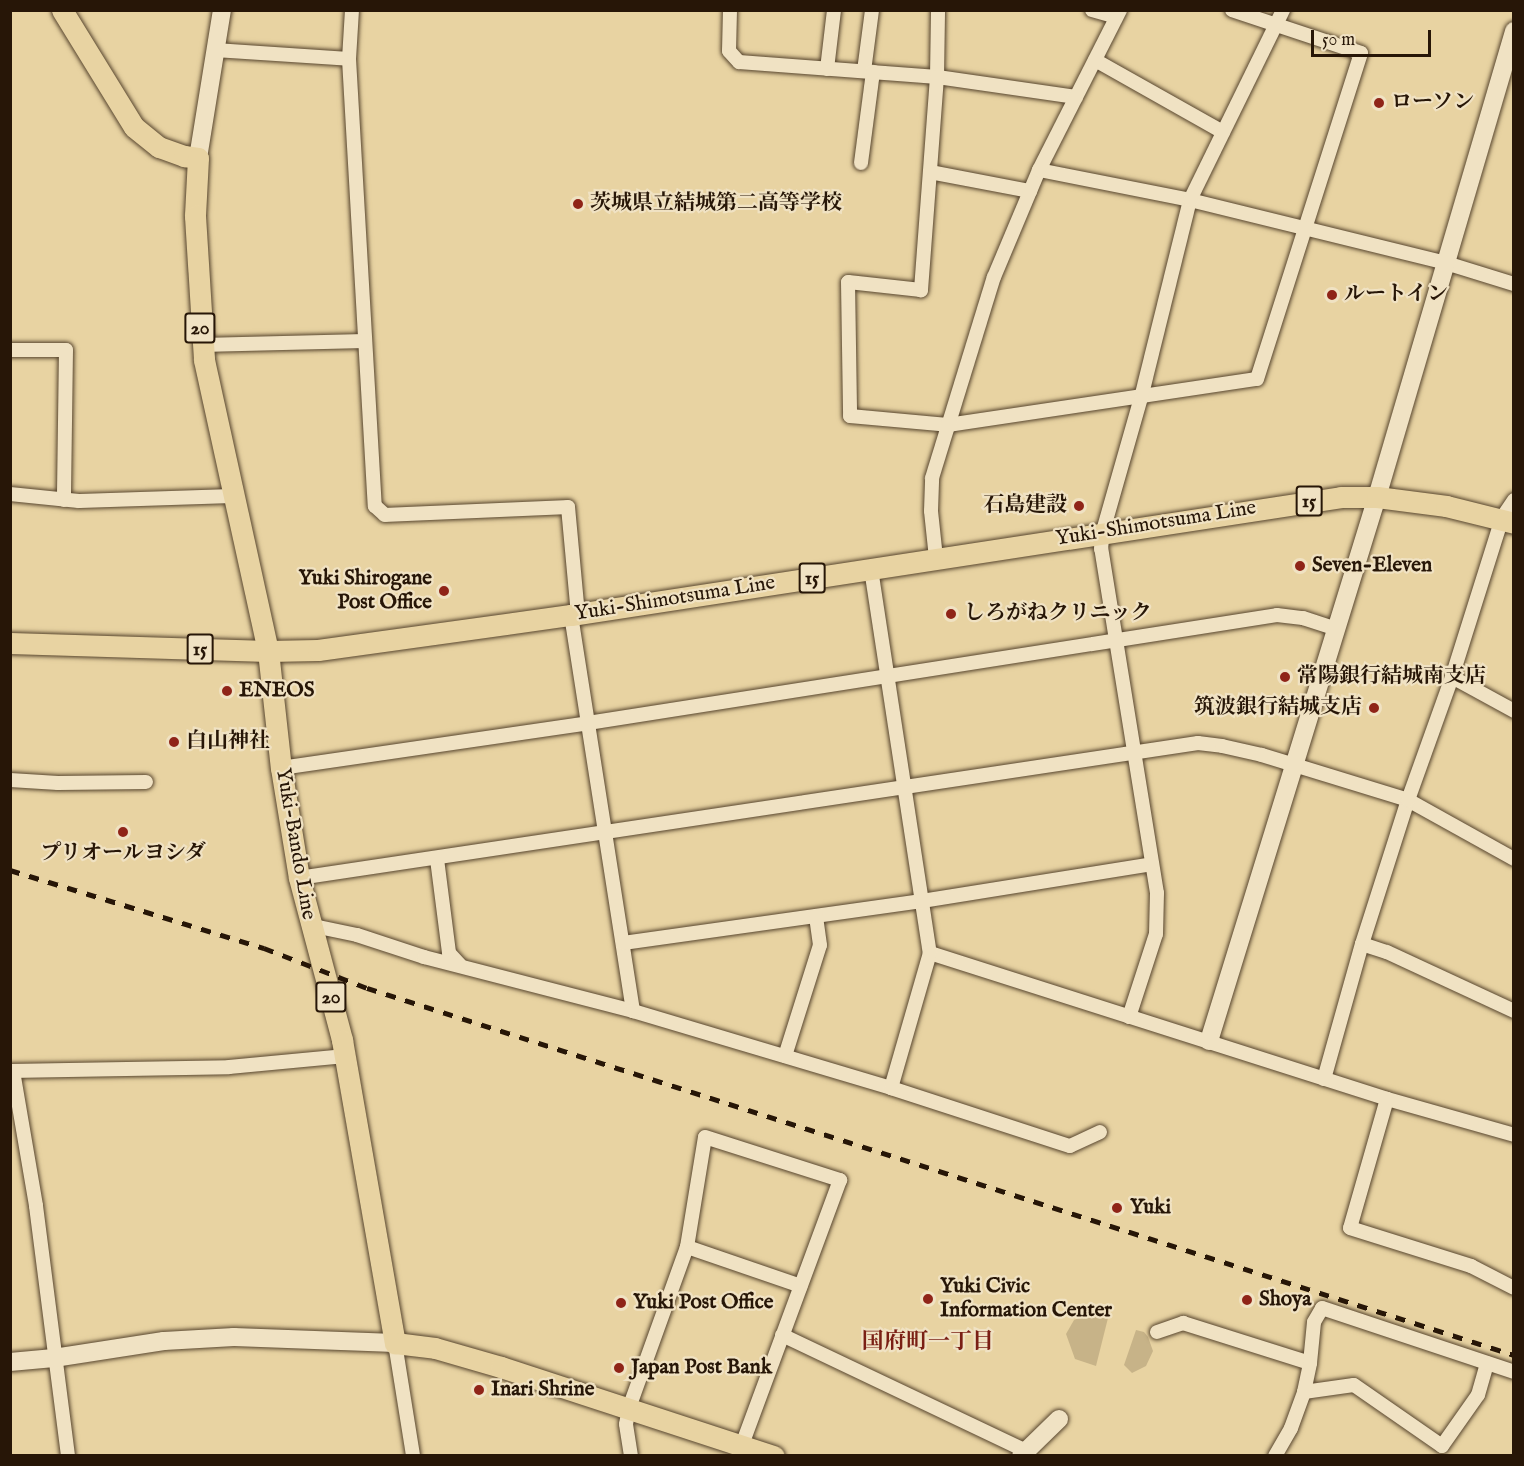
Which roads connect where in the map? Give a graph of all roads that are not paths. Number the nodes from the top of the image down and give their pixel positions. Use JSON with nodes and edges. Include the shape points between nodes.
{"nodes":[{"id":1,"x":62,"y":10,"type":"edge"},
{"id":2,"x":222,"y":10,"type":"edge"},
{"id":3,"x":352,"y":10,"type":"edge"},
{"id":4,"x":730,"y":10,"type":"edge"},
{"id":5,"x":834,"y":10,"type":"edge"},
{"id":6,"x":872,"y":10,"type":"edge"},
{"id":7,"x":938,"y":10,"type":"edge"},
{"id":8,"x":1092,"y":10,"type":"edge"},
{"id":9,"x":1232,"y":10,"type":"edge"},
{"id":10,"x":1283,"y":10,"type":"edge"},
{"id":11,"x":1118,"y":14,"type":"edge"},
{"id":12,"x":1275,"y":27,"type":"junction"},
{"id":13,"x":1514,"y":31,"type":"edge"},
{"id":14,"x":215,"y":50,"type":"junction"},
{"id":15,"x":349,"y":59,"type":"junction"},
{"id":16,"x":1095,"y":60,"type":"junction"},
{"id":17,"x":827,"y":69,"type":"junction"},
{"id":18,"x":869,"y":72,"type":"junction"},
{"id":19,"x":937,"y":77,"type":"junction"},
{"id":20,"x":1076,"y":97,"type":"junction"},
{"id":21,"x":1223,"y":132,"type":"junction"},
{"id":22,"x":198,"y":158,"type":"junction"},
{"id":23,"x":861,"y":163,"type":"dead end"},
{"id":24,"x":1040,"y":170,"type":"junction"},
{"id":25,"x":930,"y":172,"type":"junction"},
{"id":26,"x":1030,"y":191,"type":"junction"},
{"id":27,"x":1190,"y":200,"type":"junction"},
{"id":28,"x":1304,"y":229,"type":"junction"},
{"id":29,"x":1446,"y":263,"type":"junction"},
{"id":30,"x":1514,"y":284,"type":"edge"},
{"id":31,"x":366,"y":341,"type":"junction"},
{"id":32,"x":201,"y":345,"type":"junction"},
{"id":33,"x":10,"y":350,"type":"edge"},
{"id":34,"x":1141,"y":398,"type":"junction"},
{"id":35,"x":948,"y":425,"type":"junction"},
{"id":36,"x":10,"y":494,"type":"edge"},
{"id":37,"x":233,"y":496,"type":"junction"},
{"id":38,"x":1377,"y":497,"type":"junction"},
{"id":39,"x":64,"y":500,"type":"junction"},
{"id":40,"x":1514,"y":500,"type":"edge"},
{"id":41,"x":1508,"y":521,"type":"edge"},
{"id":42,"x":1103,"y":531,"type":"junction"},
{"id":43,"x":936,"y":558,"type":"junction"},
{"id":44,"x":871,"y":569,"type":"junction"},
{"id":45,"x":575,"y":615,"type":"junction"},
{"id":46,"x":1336,"y":629,"type":"junction"},
{"id":47,"x":1114,"y":641,"type":"junction"},
{"id":48,"x":10,"y":643,"type":"edge"},
{"id":49,"x":268,"y":651,"type":"junction"},
{"id":50,"x":887,"y":676,"type":"junction"},
{"id":51,"x":1452,"y":677,"type":"junction"},
{"id":52,"x":1514,"y":711,"type":"edge"},
{"id":53,"x":588,"y":723,"type":"junction"},
{"id":54,"x":1134,"y":751,"type":"junction"},
{"id":55,"x":1293,"y":765,"type":"junction"},
{"id":56,"x":281,"y":768,"type":"junction"},
{"id":57,"x":10,"y":780,"type":"edge"},
{"id":58,"x":146,"y":782,"type":"dead end"},
{"id":59,"x":904,"y":789,"type":"junction"},
{"id":60,"x":1408,"y":800,"type":"junction"},
{"id":61,"x":605,"y":833,"type":"junction"},
{"id":62,"x":437,"y":859,"type":"junction"},
{"id":63,"x":1514,"y":859,"type":"edge"},
{"id":64,"x":1152,"y":864,"type":"junction"},
{"id":65,"x":298,"y":878,"type":"junction"},
{"id":66,"x":922,"y":901,"type":"junction"},
{"id":67,"x":816,"y":916,"type":"junction"},
{"id":68,"x":309,"y":926,"type":"junction"},
{"id":69,"x":622,"y":943,"type":"junction"},
{"id":70,"x":1362,"y":944,"type":"junction"},
{"id":71,"x":930,"y":953,"type":"junction"},
{"id":72,"x":460,"y":965,"type":"junction"},
{"id":73,"x":633,"y":1011,"type":"junction"},
{"id":74,"x":1514,"y":1011,"type":"edge"},
{"id":75,"x":1129,"y":1017,"type":"junction"},
{"id":76,"x":1209,"y":1041,"type":"junction"},
{"id":77,"x":345,"y":1056,"type":"junction"},
{"id":78,"x":785,"y":1056,"type":"junction"},
{"id":79,"x":12,"y":1071,"type":"edge"},
{"id":80,"x":1324,"y":1079,"type":"junction"},
{"id":81,"x":891,"y":1088,"type":"junction"},
{"id":82,"x":1387,"y":1099,"type":"junction"},
{"id":83,"x":1100,"y":1132,"type":"dead end"},
{"id":84,"x":1514,"y":1134,"type":"edge"},
{"id":85,"x":687,"y":1247,"type":"junction"},
{"id":86,"x":801,"y":1286,"type":"junction"},
{"id":87,"x":1514,"y":1288,"type":"edge"},
{"id":88,"x":1157,"y":1332,"type":"dead end"},
{"id":89,"x":782,"y":1335,"type":"junction"},
{"id":90,"x":395,"y":1343,"type":"junction"},
{"id":91,"x":54,"y":1358,"type":"junction"},
{"id":92,"x":10,"y":1362,"type":"edge"},
{"id":93,"x":1310,"y":1363,"type":"junction"},
{"id":94,"x":1487,"y":1363,"type":"junction"},
{"id":95,"x":1514,"y":1372,"type":"edge"},
{"id":96,"x":1304,"y":1392,"type":"junction"},
{"id":97,"x":629,"y":1408,"type":"junction"},
{"id":98,"x":1059,"y":1419,"type":"dead end"},
{"id":99,"x":742,"y":1445,"type":"junction"},
{"id":100,"x":1024,"y":1453,"type":"edge"},
{"id":101,"x":68,"y":1455,"type":"edge"},
{"id":102,"x":413,"y":1455,"type":"edge"},
{"id":103,"x":631,"y":1455,"type":"edge"},
{"id":104,"x":774,"y":1455,"type":"edge"},
{"id":105,"x":1275,"y":1455,"type":"edge"}],
"edges":[{"from":1,"to":22,"type":"main road","via":[[134,127],[159,147]]},
{"from":2,"to":14,"type":"street"},
{"from":3,"to":15,"type":"street"},
{"from":4,"to":17,"type":"street","via":[[729,51],[739,62]]},
{"from":5,"to":17,"type":"street"},
{"from":6,"to":18,"type":"street"},
{"from":7,"to":19,"type":"street"},
{"from":8,"to":11,"type":"street"},
{"from":9,"to":12,"type":"street"},
{"from":10,"to":12,"type":"street"},
{"from":11,"to":16,"type":"street"},
{"from":12,"to":21,"type":"street"},
{"from":12,"to":28,"type":"street","via":[[1361,53]]},
{"from":13,"to":29,"type":"street"},
{"from":14,"to":15,"type":"street"},
{"from":14,"to":22,"type":"street"},
{"from":15,"to":31,"type":"street"},
{"from":16,"to":20,"type":"street"},
{"from":16,"to":21,"type":"street"},
{"from":17,"to":18,"type":"street"},
{"from":18,"to":19,"type":"street"},
{"from":18,"to":23,"type":"street"},
{"from":19,"to":20,"type":"street"},
{"from":19,"to":25,"type":"street"},
{"from":20,"to":24,"type":"street"},
{"from":21,"to":27,"type":"street"},
{"from":22,"to":32,"type":"main road","name":"Yuki-Bando Line","number":"20","via":[[195,216]]},
{"from":24,"to":26,"type":"street"},
{"from":24,"to":27,"type":"street"},
{"from":25,"to":26,"type":"street"},
{"from":25,"to":35,"type":"street","via":[[921,290],[848,282],[850,416]]},
{"from":26,"to":35,"type":"street","via":[[994,277]]},
{"from":27,"to":28,"type":"street"},
{"from":27,"to":34,"type":"street"},
{"from":28,"to":29,"type":"street"},
{"from":28,"to":34,"type":"street","via":[[1257,379]]},
{"from":29,"to":30,"type":"street"},
{"from":29,"to":38,"type":"street"},
{"from":31,"to":32,"type":"street"},
{"from":31,"to":45,"type":"street","via":[[375,506],[385,514],[568,507]]},
{"from":32,"to":37,"type":"main road","name":"Yuki-Bando Line","number":"20"},
{"from":33,"to":39,"type":"street","via":[[66,350]]},
{"from":34,"to":35,"type":"street"},
{"from":34,"to":42,"type":"street"},
{"from":35,"to":43,"type":"street","via":[[932,478]]},
{"from":36,"to":39,"type":"street"},
{"from":37,"to":39,"type":"street"},
{"from":37,"to":49,"type":"main road","name":"Yuki-Bando Line","number":"20"},
{"from":38,"to":41,"type":"main road","name":"Yuki-Shimotsuma Line","number":"15","via":[[1446,506]]},
{"from":38,"to":42,"type":"main road","name":"Yuki-Shimotsuma Line","number":"15","via":[[1333,498]]},
{"from":38,"to":46,"type":"street"},
{"from":40,"to":41,"type":"street"},
{"from":41,"to":51,"type":"street"},
{"from":42,"to":43,"type":"main road","name":"Yuki-Shimotsuma Line","number":"15"},
{"from":42,"to":47,"type":"street","via":[[1101,549]]},
{"from":43,"to":44,"type":"main road","name":"Yuki-Shimotsuma Line","number":"15"},
{"from":44,"to":45,"type":"main road","name":"Yuki-Shimotsuma Line","number":"15"},
{"from":44,"to":50,"type":"street"},
{"from":45,"to":49,"type":"main road","name":"Yuki-Shimotsuma Line","number":"15","via":[[318,650]]},
{"from":45,"to":53,"type":"street"},
{"from":46,"to":47,"type":"street","via":[[1303,618],[1277,615]]},
{"from":46,"to":55,"type":"street"},
{"from":47,"to":50,"type":"street"},
{"from":47,"to":54,"type":"street"},
{"from":48,"to":49,"type":"main road","name":"Yuki-Shimotsuma Line","number":"15"},
{"from":49,"to":56,"type":"main road","name":"Yuki-Bando Line","number":"20"},
{"from":50,"to":53,"type":"street"},
{"from":50,"to":59,"type":"street"},
{"from":51,"to":52,"type":"street"},
{"from":51,"to":60,"type":"street"},
{"from":53,"to":56,"type":"street"},
{"from":53,"to":61,"type":"street"},
{"from":54,"to":55,"type":"street","via":[[1198,743]]},
{"from":54,"to":59,"type":"street"},
{"from":54,"to":64,"type":"street"},
{"from":55,"to":60,"type":"street"},
{"from":55,"to":76,"type":"street"},
{"from":56,"to":65,"type":"main road","name":"Yuki-Bando Line","number":"20"},
{"from":57,"to":58,"type":"street"},
{"from":59,"to":61,"type":"street"},
{"from":59,"to":66,"type":"street"},
{"from":60,"to":63,"type":"street"},
{"from":60,"to":70,"type":"street"},
{"from":61,"to":62,"type":"street"},
{"from":61,"to":69,"type":"street"},
{"from":62,"to":65,"type":"street"},
{"from":62,"to":72,"type":"street","via":[[449,953]]},
{"from":64,"to":66,"type":"street"},
{"from":64,"to":75,"type":"street","via":[[1157,893],[1156,934]]},
{"from":65,"to":68,"type":"main road","name":"Yuki-Bando Line","number":"20"},
{"from":66,"to":67,"type":"street"},
{"from":66,"to":71,"type":"street"},
{"from":67,"to":69,"type":"street"},
{"from":67,"to":78,"type":"street","via":[[820,945]]},
{"from":68,"to":72,"type":"street","via":[[357,935]]},
{"from":68,"to":77,"type":"main road","name":"Yuki-Bando Line","number":"20"},
{"from":69,"to":73,"type":"street"},
{"from":70,"to":74,"type":"street"},
{"from":70,"to":80,"type":"street"},
{"from":71,"to":75,"type":"street"},
{"from":71,"to":81,"type":"street"},
{"from":72,"to":73,"type":"street"},
{"from":73,"to":78,"type":"street"},
{"from":75,"to":76,"type":"street"},
{"from":76,"to":80,"type":"street"},
{"from":77,"to":79,"type":"street","via":[[229,1067]]},
{"from":77,"to":90,"type":"main road","name":"Yuki-Bando Line","number":"20"},
{"from":78,"to":81,"type":"street"},
{"from":79,"to":91,"type":"street","via":[[46,1272]]},
{"from":80,"to":82,"type":"street"},
{"from":81,"to":83,"type":"street","via":[[1070,1146]]},
{"from":82,"to":84,"type":"street"},
{"from":82,"to":87,"type":"street","via":[[1350,1228],[1471,1266]]},
{"from":85,"to":86,"type":"street"},
{"from":85,"to":86,"type":"street","via":[[705,1137],[840,1180]]},
{"from":85,"to":97,"type":"street"},
{"from":86,"to":89,"type":"street"},
{"from":88,"to":93,"type":"street","via":[[1183,1323]]},
{"from":89,"to":99,"type":"street"},
{"from":89,"to":100,"type":"street"},
{"from":90,"to":91,"type":"street","via":[[234,1337],[164,1341]]},
{"from":90,"to":97,"type":"main road","via":[[448,1351]]},
{"from":90,"to":102,"type":"street"},
{"from":91,"to":92,"type":"street"},
{"from":91,"to":101,"type":"street"},
{"from":93,"to":94,"type":"street","via":[[1314,1322],[1322,1308]]},
{"from":93,"to":96,"type":"street"},
{"from":94,"to":95,"type":"street"},
{"from":94,"to":96,"type":"street","via":[[1478,1395],[1442,1446],[1354,1385]]},
{"from":96,"to":105,"type":"street","via":[[1291,1428]]},
{"from":97,"to":99,"type":"main road"},
{"from":97,"to":103,"type":"street","via":[[626,1424]]},
{"from":98,"to":100,"type":"street"},
{"from":99,"to":104,"type":"main road"}]}
